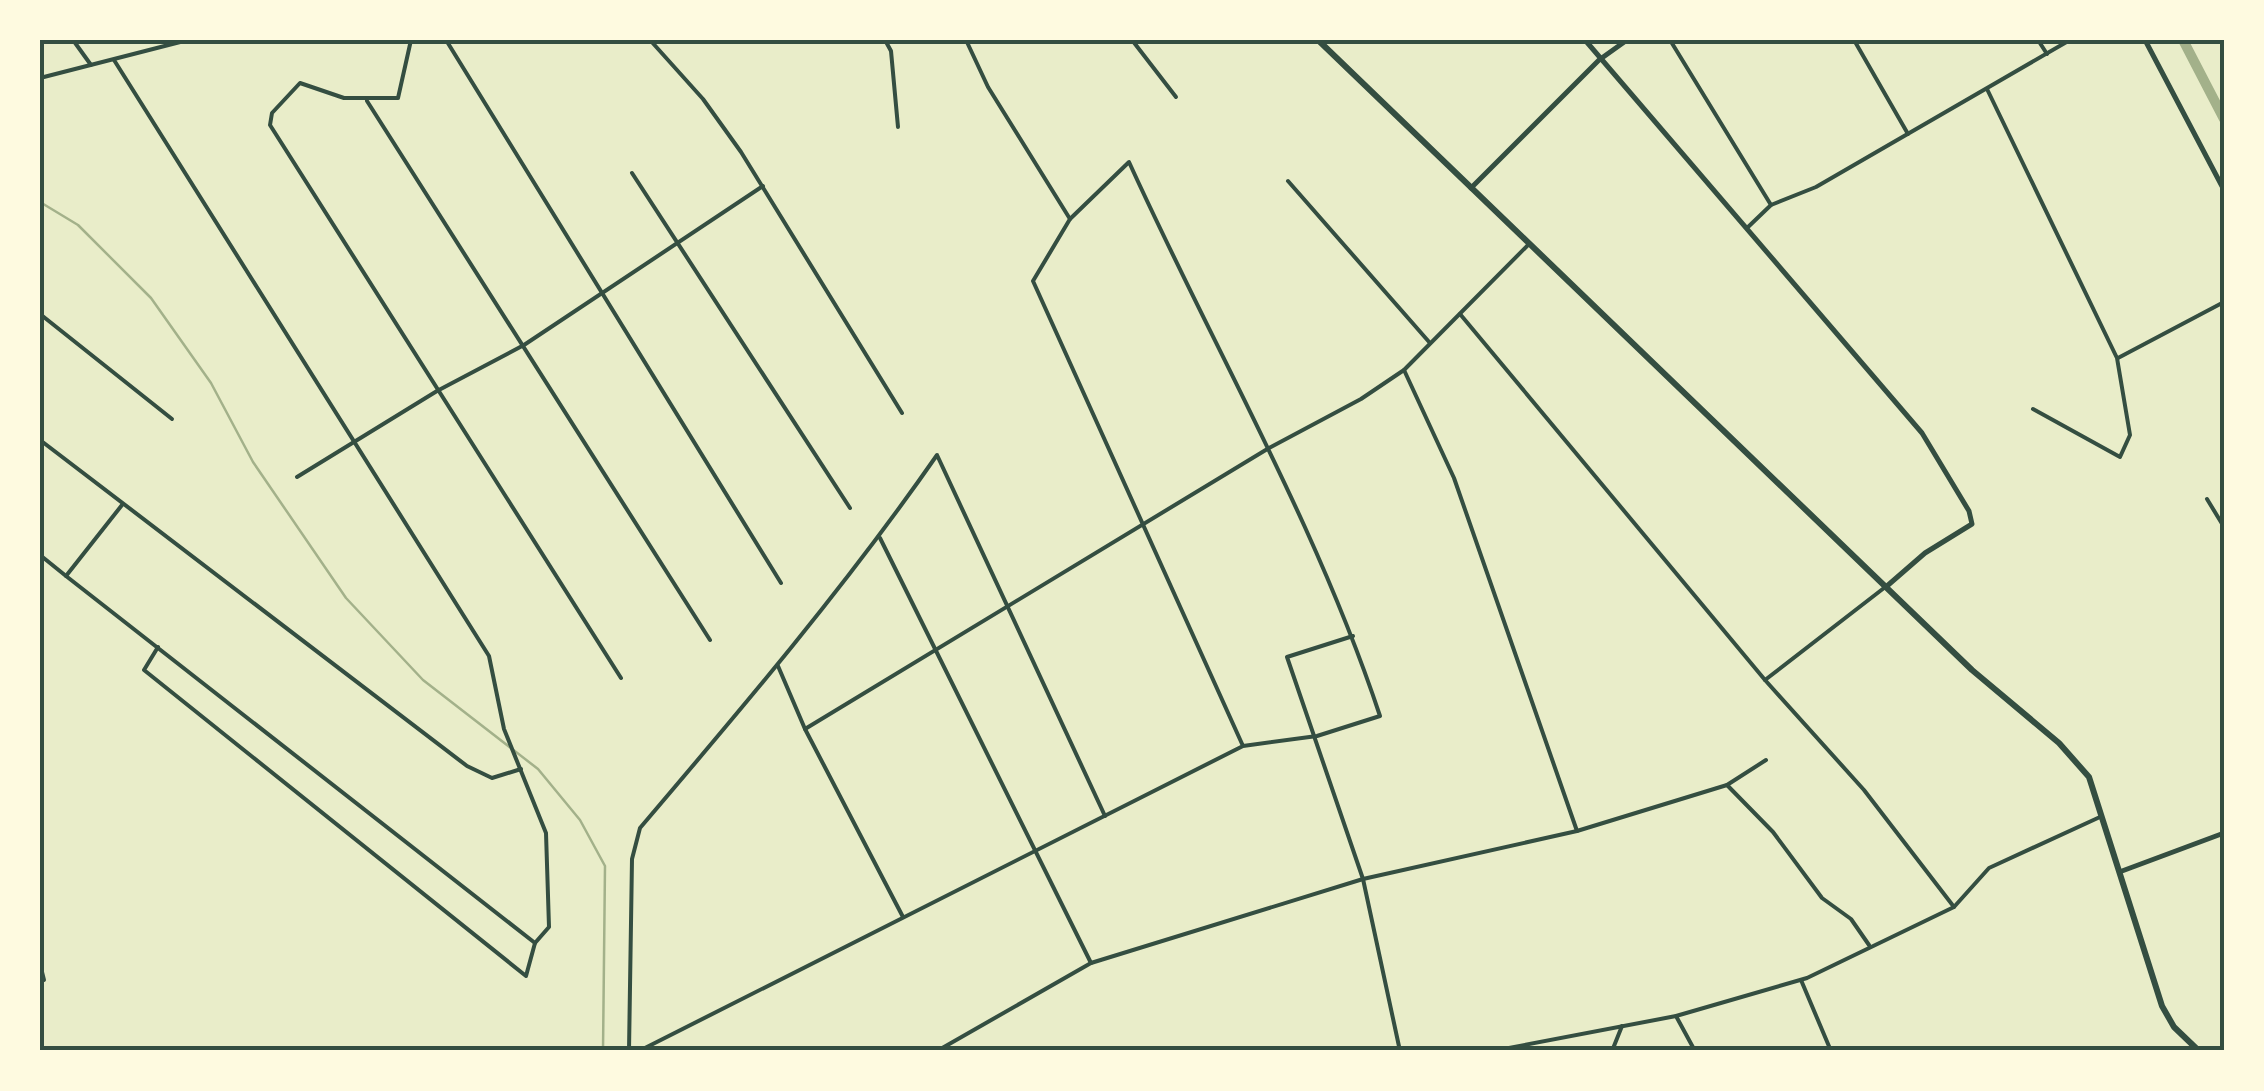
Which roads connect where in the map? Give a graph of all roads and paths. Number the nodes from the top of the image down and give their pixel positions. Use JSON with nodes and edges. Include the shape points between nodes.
{"nodes":[{"id":1,"x":72,"y":40,"type":"edge"},
{"id":2,"x":188,"y":40,"type":"edge"},
{"id":3,"x":411,"y":40,"type":"edge"},
{"id":4,"x":446,"y":40,"type":"edge"},
{"id":5,"x":650,"y":40,"type":"edge"},
{"id":6,"x":885,"y":40,"type":"edge"},
{"id":7,"x":966,"y":40,"type":"edge"},
{"id":8,"x":1132,"y":40,"type":"edge"},
{"id":9,"x":1318,"y":40,"type":"edge"},
{"id":10,"x":1585,"y":40,"type":"edge"},
{"id":11,"x":1627,"y":40,"type":"edge"},
{"id":12,"x":1670,"y":40,"type":"edge"},
{"id":13,"x":1854,"y":40,"type":"edge"},
{"id":14,"x":2038,"y":40,"type":"edge"},
{"id":15,"x":2070,"y":40,"type":"edge"},
{"id":16,"x":2145,"y":40,"type":"edge"},
{"id":17,"x":2046,"y":54,"type":"junction"},
{"id":18,"x":114,"y":60,"type":"junction"},
{"id":19,"x":1600,"y":60,"type":"junction"},
{"id":20,"x":92,"y":65,"type":"junction"},
{"id":21,"x":40,"y":78,"type":"edge"},
{"id":22,"x":1987,"y":89,"type":"junction"},
{"id":23,"x":1176,"y":97,"type":"dead end"},
{"id":24,"x":367,"y":101,"type":"junction"},
{"id":25,"x":898,"y":127,"type":"dead end"},
{"id":26,"x":1908,"y":134,"type":"junction"},
{"id":27,"x":632,"y":173,"type":"dead end"},
{"id":28,"x":1288,"y":181,"type":"dead end"},
{"id":29,"x":763,"y":186,"type":"junction"},
{"id":30,"x":1471,"y":188,"type":"junction"},
{"id":31,"x":2224,"y":190,"type":"edge"},
{"id":32,"x":1771,"y":206,"type":"junction"},
{"id":33,"x":1070,"y":219,"type":"junction"},
{"id":34,"x":1745,"y":229,"type":"junction"},
{"id":35,"x":678,"y":243,"type":"junction"},
{"id":36,"x":1529,"y":244,"type":"junction"},
{"id":37,"x":602,"y":294,"type":"junction"},
{"id":38,"x":2224,"y":302,"type":"edge"},
{"id":39,"x":40,"y":314,"type":"edge"},
{"id":40,"x":1460,"y":314,"type":"junction"},
{"id":41,"x":1430,"y":344,"type":"junction"},
{"id":42,"x":524,"y":345,"type":"junction"},
{"id":43,"x":2117,"y":358,"type":"junction"},
{"id":44,"x":1404,"y":370,"type":"junction"},
{"id":45,"x":436,"y":392,"type":"junction"},
{"id":46,"x":2033,"y":409,"type":"dead end"},
{"id":47,"x":902,"y":413,"type":"dead end"},
{"id":48,"x":172,"y":420,"type":"dead end"},
{"id":49,"x":40,"y":440,"type":"edge"},
{"id":50,"x":357,"y":440,"type":"junction"},
{"id":51,"x":1269,"y":448,"type":"junction"},
{"id":52,"x":297,"y":477,"type":"dead end"},
{"id":53,"x":2207,"y":499,"type":"dead end"},
{"id":54,"x":122,"y":505,"type":"junction"},
{"id":55,"x":850,"y":508,"type":"dead end"},
{"id":56,"x":1142,"y":528,"type":"junction"},
{"id":57,"x":2224,"y":528,"type":"edge"},
{"id":58,"x":880,"y":537,"type":"junction"},
{"id":59,"x":40,"y":555,"type":"edge"},
{"id":60,"x":66,"y":576,"type":"junction"},
{"id":61,"x":781,"y":583,"type":"dead end"},
{"id":62,"x":1886,"y":586,"type":"junction"},
{"id":63,"x":1010,"y":608,"type":"junction"},
{"id":64,"x":1353,"y":636,"type":"junction"},
{"id":65,"x":710,"y":640,"type":"dead end"},
{"id":66,"x":158,"y":647,"type":"junction"},
{"id":67,"x":940,"y":650,"type":"junction"},
{"id":68,"x":778,"y":666,"type":"junction"},
{"id":69,"x":621,"y":678,"type":"dead end"},
{"id":70,"x":1765,"y":680,"type":"junction"},
{"id":71,"x":804,"y":729,"type":"junction"},
{"id":72,"x":1317,"y":736,"type":"junction"},
{"id":73,"x":1243,"y":746,"type":"junction"},
{"id":74,"x":1766,"y":760,"type":"dead end"},
{"id":75,"x":521,"y":768,"type":"junction"},
{"id":76,"x":1727,"y":785,"type":"junction"},
{"id":77,"x":1105,"y":816,"type":"junction"},
{"id":78,"x":2103,"y":816,"type":"junction"},
{"id":79,"x":1576,"y":831,"type":"junction"},
{"id":80,"x":2224,"y":834,"type":"edge"},
{"id":81,"x":1036,"y":848,"type":"junction"},
{"id":82,"x":2122,"y":871,"type":"junction"},
{"id":83,"x":1363,"y":879,"type":"junction"},
{"id":84,"x":1954,"y":907,"type":"junction"},
{"id":85,"x":904,"y":918,"type":"junction"},
{"id":86,"x":535,"y":943,"type":"junction"},
{"id":87,"x":1870,"y":947,"type":"junction"},
{"id":88,"x":40,"y":964,"type":"edge"},
{"id":89,"x":1092,"y":964,"type":"junction"},
{"id":90,"x":44,"y":980,"type":"dead end"},
{"id":91,"x":1800,"y":980,"type":"junction"},
{"id":92,"x":1676,"y":1016,"type":"junction"},
{"id":93,"x":1622,"y":1026,"type":"junction"},
{"id":94,"x":629,"y":1051,"type":"edge"},
{"id":95,"x":639,"y":1051,"type":"edge"},
{"id":96,"x":937,"y":1051,"type":"edge"},
{"id":97,"x":1400,"y":1051,"type":"edge"},
{"id":98,"x":1493,"y":1051,"type":"edge"},
{"id":99,"x":1612,"y":1051,"type":"edge"},
{"id":100,"x":1694,"y":1051,"type":"edge"},
{"id":101,"x":1831,"y":1051,"type":"edge"},
{"id":102,"x":2200,"y":1051,"type":"edge"}],
"edges":[{"from":1,"to":20,"type":"street"},
{"from":2,"to":18,"type":"street"},
{"from":3,"to":24,"type":"street","via":[[398,98]]},
{"from":4,"to":37,"type":"street"},
{"from":5,"to":29,"type":"street","via":[[703,99]]},
{"from":6,"to":25,"type":"street"},
{"from":7,"to":33,"type":"street","via":[[988,88]]},
{"from":8,"to":23,"type":"street"},
{"from":9,"to":30,"type":"main road"},
{"from":10,"to":19,"type":"street"},
{"from":11,"to":19,"type":"street"},
{"from":12,"to":32,"type":"street"},
{"from":13,"to":26,"type":"street"},
{"from":14,"to":17,"type":"street"},
{"from":15,"to":17,"type":"street"},
{"from":16,"to":31,"type":"street"},
{"from":17,"to":22,"type":"street"},
{"from":18,"to":20,"type":"street"},
{"from":18,"to":50,"type":"street"},
{"from":19,"to":30,"type":"street"},
{"from":19,"to":34,"type":"street"},
{"from":20,"to":21,"type":"street"},
{"from":22,"to":26,"type":"street"},
{"from":22,"to":43,"type":"street"},
{"from":24,"to":42,"type":"street"},
{"from":24,"to":45,"type":"street","via":[[300,83],[272,113],[270,125]]},
{"from":26,"to":32,"type":"street","via":[[1816,188]]},
{"from":27,"to":35,"type":"street"},
{"from":28,"to":41,"type":"street"},
{"from":29,"to":35,"type":"street"},
{"from":29,"to":47,"type":"street"},
{"from":30,"to":36,"type":"main road"},
{"from":32,"to":34,"type":"street"},
{"from":33,"to":51,"type":"street","via":[[1129,162]]},
{"from":33,"to":56,"type":"street","via":[[1033,281]]},
{"from":34,"to":62,"type":"street","via":[[1922,433],[1969,511],[1972,524]]},
{"from":35,"to":37,"type":"street"},
{"from":35,"to":55,"type":"street"},
{"from":36,"to":40,"type":"street"},
{"from":36,"to":62,"type":"main road"},
{"from":37,"to":42,"type":"street"},
{"from":37,"to":61,"type":"street"},
{"from":38,"to":43,"type":"street"},
{"from":39,"to":48,"type":"street"},
{"from":40,"to":41,"type":"street"},
{"from":40,"to":70,"type":"street"},
{"from":41,"to":44,"type":"street"},
{"from":42,"to":45,"type":"street"},
{"from":42,"to":65,"type":"street"},
{"from":43,"to":46,"type":"street","via":[[2130,435],[2120,457]]},
{"from":44,"to":51,"type":"street"},
{"from":44,"to":79,"type":"street","via":[[1454,478]]},
{"from":45,"to":50,"type":"street"},
{"from":45,"to":69,"type":"street"},
{"from":49,"to":54,"type":"street"},
{"from":50,"to":52,"type":"street"},
{"from":50,"to":75,"type":"street","via":[[489,656],[494,693]]},
{"from":51,"to":56,"type":"street"},
{"from":51,"to":64,"type":"street"},
{"from":53,"to":57,"type":"street"},
{"from":54,"to":60,"type":"street"},
{"from":54,"to":75,"type":"street","via":[[468,766],[492,778]]},
{"from":56,"to":63,"type":"street"},
{"from":56,"to":73,"type":"street"},
{"from":58,"to":63,"type":"street","via":[[937,454]]},
{"from":58,"to":67,"type":"street"},
{"from":58,"to":68,"type":"street"},
{"from":59,"to":60,"type":"street"},
{"from":60,"to":66,"type":"street"},
{"from":62,"to":70,"type":"street"},
{"from":62,"to":78,"type":"main road","via":[[2058,744],[2089,777]]},
{"from":63,"to":67,"type":"street"},
{"from":63,"to":77,"type":"street"},
{"from":64,"to":72,"type":"street","via":[[1380,716]]},
{"from":64,"to":72,"type":"street","via":[[1287,657]]},
{"from":66,"to":86,"type":"street"},
{"from":66,"to":86,"type":"street","via":[[144,670],[526,976]]},
{"from":67,"to":71,"type":"street"},
{"from":67,"to":81,"type":"street"},
{"from":68,"to":71,"type":"street"},
{"from":68,"to":94,"type":"street","via":[[640,828],[632,858]]},
{"from":70,"to":84,"type":"street","via":[[1864,790]]},
{"from":71,"to":85,"type":"street"},
{"from":72,"to":73,"type":"street"},
{"from":72,"to":83,"type":"street"},
{"from":73,"to":77,"type":"street"},
{"from":74,"to":76,"type":"street"},
{"from":75,"to":86,"type":"street","via":[[546,832],[549,928]]},
{"from":76,"to":79,"type":"street"},
{"from":76,"to":87,"type":"street"},
{"from":77,"to":81,"type":"street"},
{"from":78,"to":82,"type":"main road"},
{"from":78,"to":84,"type":"street","via":[[1989,868]]},
{"from":79,"to":83,"type":"street"},
{"from":80,"to":82,"type":"street"},
{"from":81,"to":85,"type":"street"},
{"from":81,"to":89,"type":"street"},
{"from":82,"to":102,"type":"main road","via":[[2162,1006]]},
{"from":83,"to":89,"type":"street"},
{"from":83,"to":97,"type":"street"},
{"from":84,"to":87,"type":"street"},
{"from":85,"to":95,"type":"street"},
{"from":87,"to":91,"type":"street"},
{"from":88,"to":90,"type":"street"},
{"from":89,"to":96,"type":"street"},
{"from":91,"to":92,"type":"street"},
{"from":91,"to":101,"type":"street"},
{"from":92,"to":93,"type":"street"},
{"from":92,"to":100,"type":"street"},
{"from":93,"to":98,"type":"street"},
{"from":93,"to":99,"type":"street"}]}
